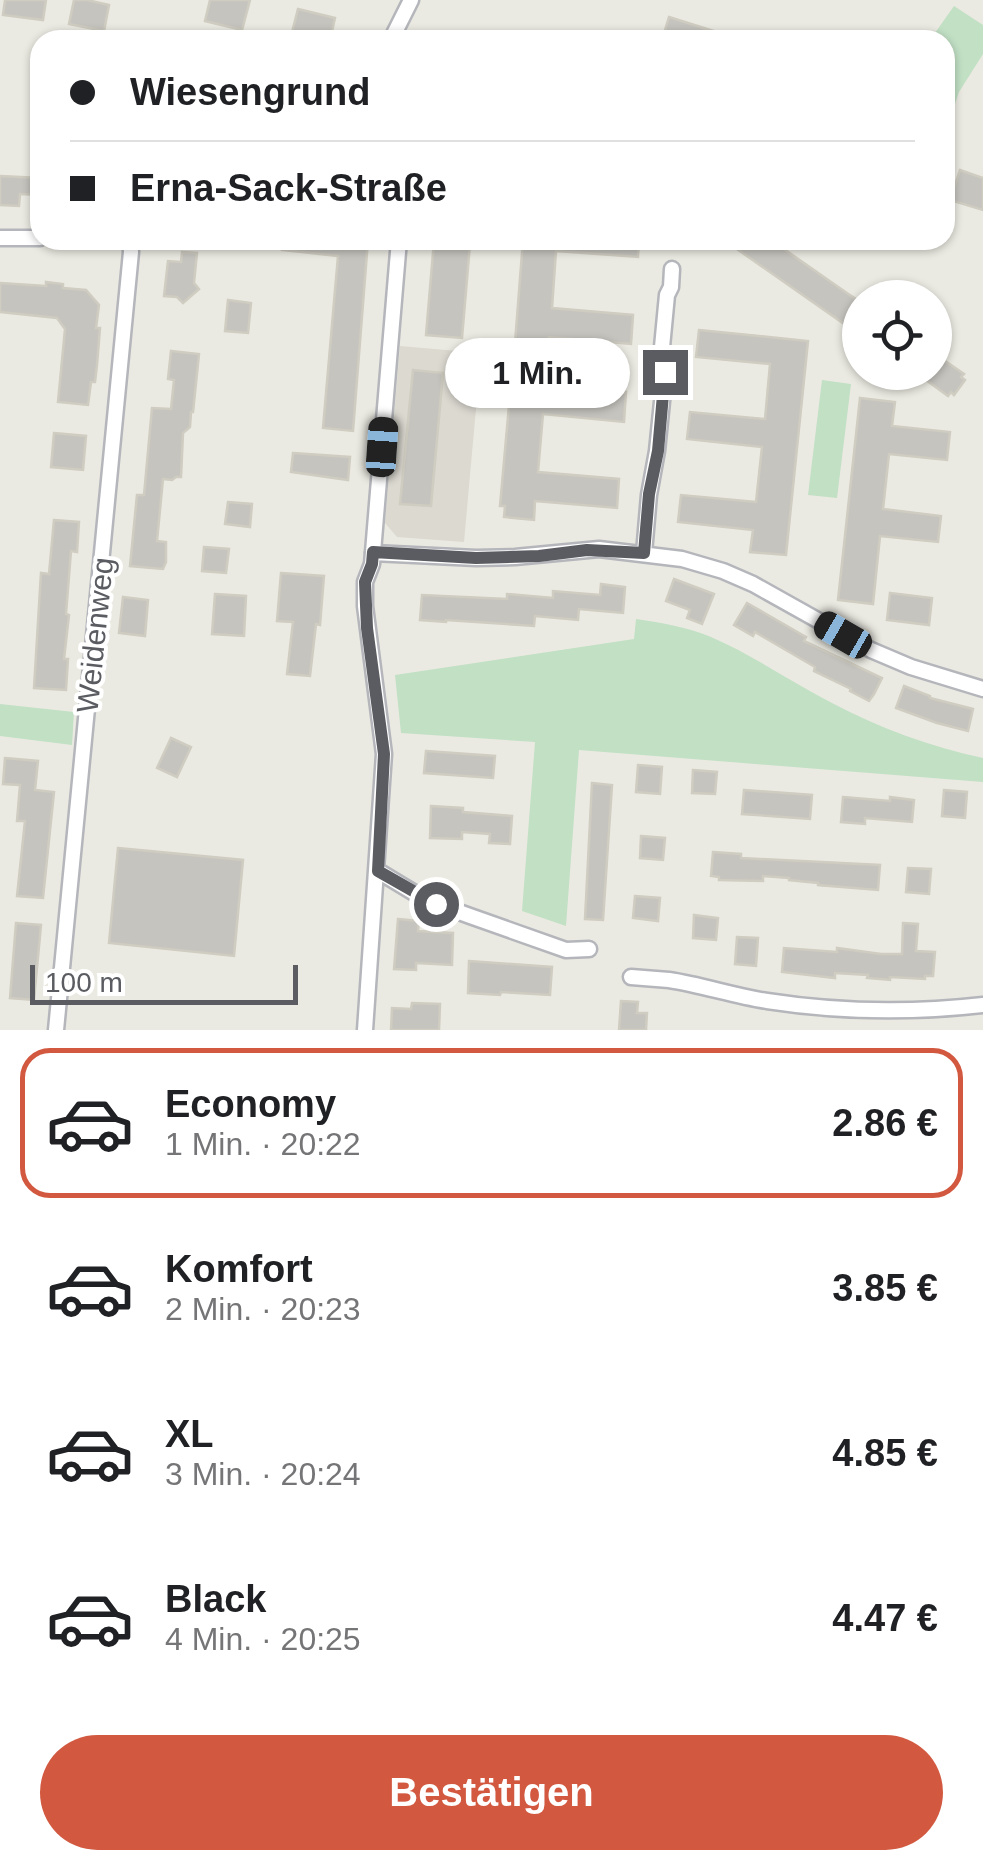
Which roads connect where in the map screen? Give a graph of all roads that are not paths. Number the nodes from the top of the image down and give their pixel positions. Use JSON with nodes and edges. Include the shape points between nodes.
{"nodes":[{"id":1,"x":411,"y":0,"type":"edge"},
{"id":2,"x":396,"y":30,"type":"edge"},
{"id":3,"x":0,"y":238,"type":"edge"},
{"id":4,"x":30,"y":238,"type":"edge"},
{"id":5,"x":131,"y":250,"type":"edge"},
{"id":6,"x":398,"y":250,"type":"edge"},
{"id":7,"x":672,"y":269,"type":"dead end"},
{"id":8,"x":373,"y":552,"type":"junction"},
{"id":9,"x":644,"y":553,"type":"junction"},
{"id":10,"x":983,"y":689,"type":"edge"},
{"id":11,"x":378,"y":871,"type":"junction"},
{"id":12,"x":589,"y":949,"type":"dead end"},
{"id":13,"x":631,"y":977,"type":"dead end"},
{"id":14,"x":983,"y":1005,"type":"edge"},
{"id":15,"x":56,"y":1030,"type":"edge"},
{"id":16,"x":365,"y":1030,"type":"edge"}],
"edges":[{"from":1,"to":2,"type":"street"},
{"from":3,"to":4,"type":"street"},
{"from":5,"to":15,"type":"street","name":"Weidenweg"},
{"from":6,"to":8,"type":"street"},
{"from":7,"to":9,"type":"street"},
{"from":8,"to":9,"type":"street","via":[[476,558]]},
{"from":8,"to":11,"type":"street","via":[[365,582],[384,754]]},
{"from":9,"to":10,"type":"street","via":[[723,571],[871,650]]},
{"from":11,"to":12,"type":"street","via":[[453,910],[566,950]]},
{"from":11,"to":16,"type":"street"},
{"from":13,"to":14,"type":"street","via":[[840,1008]]}]}
